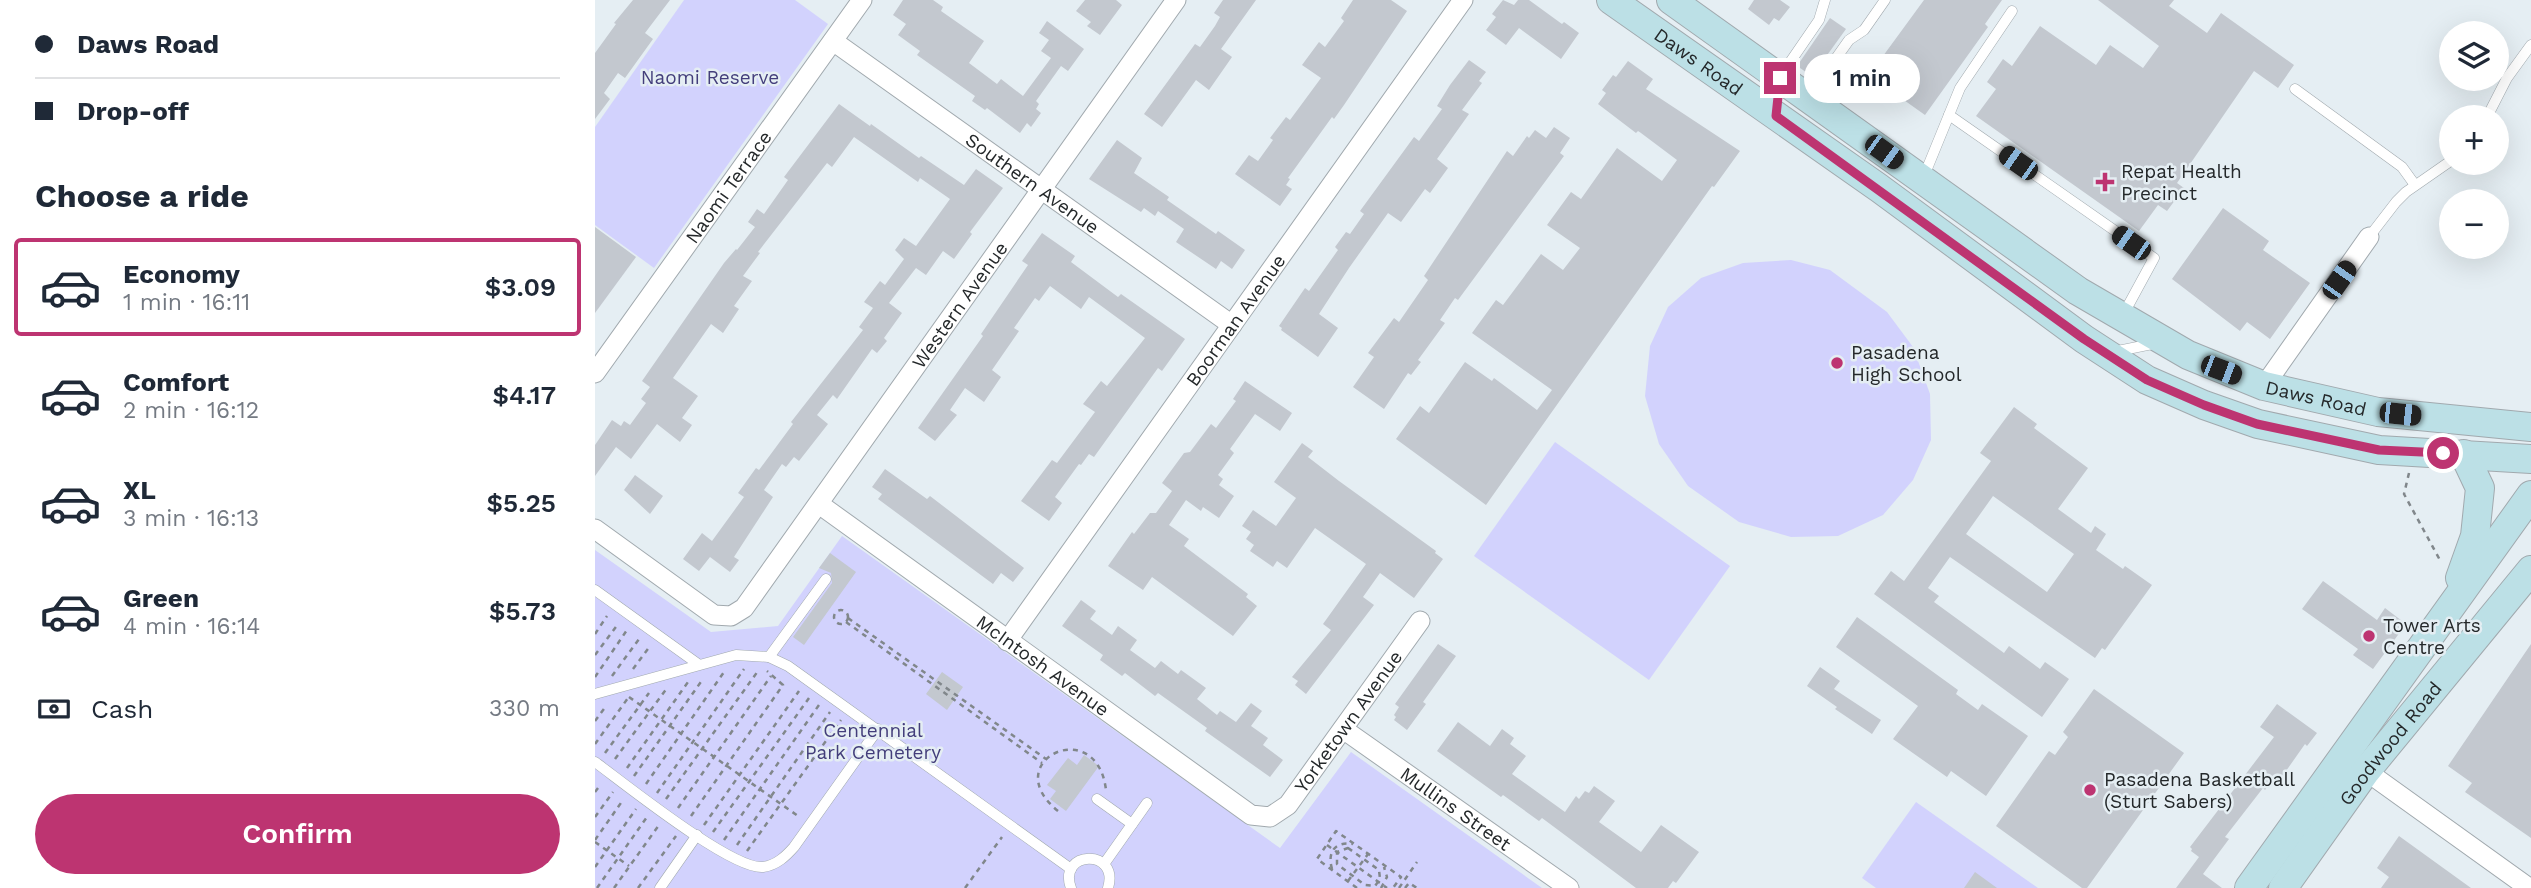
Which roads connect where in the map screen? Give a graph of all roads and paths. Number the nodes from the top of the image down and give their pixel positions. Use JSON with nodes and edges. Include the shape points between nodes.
{"nodes":[{"id":1,"x":862,"y":0,"type":"edge"},
{"id":2,"x":1176,"y":0,"type":"edge"},
{"id":3,"x":1463,"y":0,"type":"edge"},
{"id":4,"x":1611,"y":0,"type":"edge"},
{"id":5,"x":1671,"y":0,"type":"edge"},
{"id":6,"x":1825,"y":0,"type":"edge"},
{"id":7,"x":1885,"y":0,"type":"edge"},
{"id":8,"x":2012,"y":11,"type":"dead end"},
{"id":9,"x":833,"y":41,"type":"junction"},
{"id":10,"x":2531,"y":45,"type":"edge"},
{"id":11,"x":1780,"y":78,"type":"junction"},
{"id":12,"x":2295,"y":89,"type":"dead end"},
{"id":13,"x":1808,"y":98,"type":"junction"},
{"id":14,"x":2493,"y":105,"type":"edge"},
{"id":15,"x":1949,"y":115,"type":"junction"},
{"id":16,"x":1776,"y":116,"type":"junction"},
{"id":17,"x":2439,"y":169,"type":"edge"},
{"id":18,"x":1930,"y":185,"type":"junction"},
{"id":19,"x":2415,"y":185,"type":"junction"},
{"id":20,"x":1041,"y":188,"type":"junction"},
{"id":21,"x":1879,"y":188,"type":"junction"},
{"id":22,"x":2369,"y":237,"type":"joint"},
{"id":23,"x":2015,"y":288,"type":"junction"},
{"id":24,"x":2121,"y":318,"type":"junction"},
{"id":25,"x":1232,"y":325,"type":"junction"},
{"id":26,"x":2164,"y":342,"type":"junction"},
{"id":27,"x":2105,"y":353,"type":"junction"},
{"id":28,"x":2221,"y":370,"type":"junction"},
{"id":29,"x":595,"y":373,"type":"edge"},
{"id":30,"x":2264,"y":386,"type":"junction"},
{"id":31,"x":2531,"y":407,"type":"edge"},
{"id":32,"x":2467,"y":422,"type":"junction"},
{"id":33,"x":2257,"y":424,"type":"junction"},
{"id":34,"x":2531,"y":427,"type":"edge"},
{"id":35,"x":2464,"y":454,"type":"junction"},
{"id":36,"x":2531,"y":459,"type":"edge"},
{"id":37,"x":2409,"y":472,"type":"dead end"},
{"id":38,"x":2531,"y":495,"type":"edge"},
{"id":39,"x":819,"y":504,"type":"junction"},
{"id":40,"x":595,"y":529,"type":"edge"},
{"id":41,"x":2531,"y":570,"type":"edge"},
{"id":42,"x":2446,"y":571,"type":"dead end"},
{"id":43,"x":825,"y":579,"type":"dead end"},
{"id":44,"x":595,"y":590,"type":"edge"},
{"id":45,"x":615,"y":605,"type":"junction"},
{"id":46,"x":2449,"y":608,"type":"junction"},
{"id":47,"x":626,"y":612,"type":"junction"},
{"id":48,"x":635,"y":619,"type":"junction"},
{"id":49,"x":1420,"y":621,"type":"dead end"},
{"id":50,"x":647,"y":627,"type":"junction"},
{"id":51,"x":595,"y":634,"type":"edge"},
{"id":52,"x":658,"y":635,"type":"junction"},
{"id":53,"x":1007,"y":641,"type":"junction"},
{"id":54,"x":595,"y":655,"type":"edge"},
{"id":55,"x":736,"y":655,"type":"junction"},
{"id":56,"x":754,"y":655,"type":"junction"},
{"id":57,"x":769,"y":657,"type":"junction"},
{"id":58,"x":718,"y":659,"type":"junction"},
{"id":59,"x":700,"y":664,"type":"junction"},
{"id":60,"x":681,"y":669,"type":"junction"},
{"id":61,"x":662,"y":674,"type":"junction"},
{"id":62,"x":596,"y":675,"type":"edge"},
{"id":63,"x":771,"y":676,"type":"junction"},
{"id":64,"x":807,"y":679,"type":"junction"},
{"id":65,"x":641,"y":681,"type":"junction"},
{"id":66,"x":618,"y":687,"type":"junction"},
{"id":67,"x":817,"y":687,"type":"junction"},
{"id":68,"x":827,"y":693,"type":"junction"},
{"id":69,"x":595,"y":694,"type":"edge"},
{"id":70,"x":629,"y":697,"type":"junction"},
{"id":71,"x":838,"y":701,"type":"junction"},
{"id":72,"x":640,"y":705,"type":"junction"},
{"id":73,"x":849,"y":709,"type":"junction"},
{"id":74,"x":649,"y":712,"type":"junction"},
{"id":75,"x":661,"y":720,"type":"junction"},
{"id":76,"x":670,"y":726,"type":"junction"},
{"id":77,"x":878,"y":729,"type":"junction"},
{"id":78,"x":1343,"y":729,"type":"junction"},
{"id":79,"x":681,"y":734,"type":"junction"},
{"id":80,"x":692,"y":742,"type":"junction"},
{"id":81,"x":595,"y":744,"type":"edge"},
{"id":82,"x":702,"y":749,"type":"junction"},
{"id":83,"x":714,"y":757,"type":"junction"},
{"id":84,"x":1045,"y":759,"type":"junction"},
{"id":85,"x":596,"y":763,"type":"edge"},
{"id":86,"x":1042,"y":763,"type":"junction"},
{"id":87,"x":726,"y":766,"type":"junction"},
{"id":88,"x":607,"y":771,"type":"junction"},
{"id":89,"x":2366,"y":771,"type":"junction"},
{"id":90,"x":739,"y":775,"type":"junction"},
{"id":91,"x":749,"y":782,"type":"junction"},
{"id":92,"x":760,"y":789,"type":"junction"},
{"id":93,"x":644,"y":797,"type":"junction"},
{"id":94,"x":771,"y":797,"type":"junction"},
{"id":95,"x":1100,"y":801,"type":"joint"},
{"id":96,"x":1147,"y":803,"type":"dead end"},
{"id":97,"x":781,"y":804,"type":"junction"},
{"id":98,"x":1058,"y":811,"type":"dead end"},
{"id":99,"x":595,"y":817,"type":"edge"},
{"id":100,"x":1270,"y":817,"type":"joint"},
{"id":101,"x":1132,"y":824,"type":"junction"},
{"id":102,"x":811,"y":825,"type":"junction"},
{"id":103,"x":1010,"y":825,"type":"junction"},
{"id":104,"x":684,"y":826,"type":"junction"},
{"id":105,"x":697,"y":835,"type":"junction"},
{"id":106,"x":595,"y":841,"type":"edge"},
{"id":107,"x":706,"y":842,"type":"junction"},
{"id":108,"x":1327,"y":845,"type":"junction"},
{"id":109,"x":1356,"y":845,"type":"junction"},
{"id":110,"x":717,"y":849,"type":"junction"},
{"id":111,"x":1333,"y":849,"type":"junction"},
{"id":112,"x":607,"y":850,"type":"junction"},
{"id":113,"x":1338,"y":852,"type":"junction"},
{"id":114,"x":1368,"y":854,"type":"junction"},
{"id":115,"x":729,"y":856,"type":"junction"},
{"id":116,"x":618,"y":859,"type":"junction"},
{"id":117,"x":1364,"y":859,"type":"junction"},
{"id":118,"x":740,"y":862,"type":"junction"},
{"id":119,"x":1417,"y":862,"type":"dead end"},
{"id":120,"x":1104,"y":864,"type":"junction"},
{"id":121,"x":1382,"y":864,"type":"junction"},
{"id":122,"x":629,"y":866,"type":"junction"},
{"id":123,"x":595,"y":867,"type":"edge"},
{"id":124,"x":1358,"y":867,"type":"junction"},
{"id":125,"x":1071,"y":869,"type":"junction"},
{"id":126,"x":1335,"y":872,"type":"junction"},
{"id":127,"x":1352,"y":876,"type":"junction"},
{"id":128,"x":1348,"y":881,"type":"junction"},
{"id":129,"x":1379,"y":882,"type":"junction"},
{"id":130,"x":1384,"y":887,"type":"edge"},
{"id":131,"x":597,"y":888,"type":"edge"},
{"id":132,"x":614,"y":888,"type":"edge"},
{"id":133,"x":638,"y":888,"type":"edge"},
{"id":134,"x":660,"y":888,"type":"edge"},
{"id":135,"x":965,"y":888,"type":"edge"},
{"id":136,"x":1071,"y":888,"type":"edge"},
{"id":137,"x":1108,"y":888,"type":"edge"},
{"id":138,"x":1357,"y":888,"type":"edge"},
{"id":139,"x":1393,"y":888,"type":"edge"},
{"id":140,"x":1399,"y":888,"type":"edge"},
{"id":141,"x":1405,"y":888,"type":"edge"},
{"id":142,"x":1417,"y":888,"type":"edge"},
{"id":143,"x":1569,"y":888,"type":"edge"},
{"id":144,"x":2249,"y":888,"type":"edge"},
{"id":145,"x":2283,"y":888,"type":"edge"},
{"id":146,"x":2529,"y":888,"type":"edge"}],
"edges":[{"from":1,"to":9,"type":"street","name":"Naomi Terrace"},
{"from":2,"to":20,"type":"street","name":"Western Avenue"},
{"from":3,"to":25,"type":"street","name":"Boorman Avenue"},
{"from":4,"to":16,"type":"main road","name":"Daws Road"},
{"from":5,"to":11,"type":"main road","name":"Daws Road"},
{"from":6,"to":11,"type":"lane","via":[[1819,20]]},
{"from":7,"to":13,"type":"lane","via":[[1864,30],[1849,40]]},
{"from":8,"to":15,"type":"lane","via":[[1960,88]]},
{"from":9,"to":20,"type":"street","name":"Southern Avenue"},
{"from":9,"to":29,"type":"street","name":"Naomi Terrace"},
{"from":10,"to":14,"type":"lane"},
{"from":11,"to":13,"type":"main road","name":"Daws Road"},
{"from":11,"to":16,"type":"main road"},
{"from":12,"to":19,"type":"lane","via":[[2402,167]]},
{"from":13,"to":16,"type":"main road"},
{"from":13,"to":18,"type":"main road","name":"Daws Road"},
{"from":15,"to":18,"type":"lane"},
{"from":15,"to":24,"type":"lane","via":[[2154,258]]},
{"from":16,"to":21,"type":"main road","name":"Daws Road"},
{"from":17,"to":19,"type":"lane"},
{"from":18,"to":21,"type":"main road"},
{"from":18,"to":23,"type":"main road","via":[[1925,207],[1971,241]]},
{"from":18,"to":24,"type":"main road","name":"Daws Road"},
{"from":19,"to":22,"type":"lane"},
{"from":20,"to":25,"type":"street","name":"Southern Avenue"},
{"from":20,"to":39,"type":"street","name":"Western Avenue"},
{"from":21,"to":23,"type":"main road","name":"Daws Road"},
{"from":22,"to":30,"type":"street"},
{"from":23,"to":27,"type":"main road","name":"Daws Road"},
{"from":24,"to":26,"type":"main road","name":"Daws Road"},
{"from":25,"to":53,"type":"street","name":"Boorman Avenue"},
{"from":26,"to":27,"type":"lane"},
{"from":26,"to":28,"type":"main road","name":"Daws Road"},
{"from":27,"to":33,"type":"main road","name":"Daws Road","via":[[2147,380]]},
{"from":28,"to":30,"type":"main road","name":"Daws Road"},
{"from":28,"to":33,"type":"main road","via":[[2259,408]]},
{"from":30,"to":32,"type":"main road","name":"Daws Road","via":[[2378,412]]},
{"from":31,"to":32,"type":"main road"},
{"from":32,"to":34,"type":"main road","name":"Daws Road"},
{"from":33,"to":35,"type":"main road","name":"Daws Road","via":[[2379,450]]},
{"from":35,"to":36,"type":"main road","name":"Daws Road"},
{"from":35,"to":46,"type":"main road","via":[[2480,488],[2479,502],[2475,536]]},
{"from":37,"to":42,"type":"path","via":[[2404,494]]},
{"from":38,"to":46,"type":"main road","name":"Goodwood Road"},
{"from":39,"to":40,"type":"street","name":"Western Avenue","via":[[744,608],[731,616],[714,615]]},
{"from":39,"to":53,"type":"street","name":"McIntosh Avenue"},
{"from":41,"to":89,"type":"main road","name":"Goodwood Road"},
{"from":43,"to":57,"type":"lane"},
{"from":44,"to":45,"type":"lane"},
{"from":45,"to":47,"type":"lane"},
{"from":45,"to":51,"type":"path"},
{"from":46,"to":144,"type":"main road","name":"Goodwood Road"},
{"from":47,"to":48,"type":"lane"},
{"from":47,"to":54,"type":"path"},
{"from":48,"to":50,"type":"lane"},
{"from":48,"to":62,"type":"path"},
{"from":49,"to":78,"type":"street","name":"Yorketown Avenue"},
{"from":50,"to":52,"type":"lane"},
{"from":50,"to":66,"type":"path","via":[[608,682]]},
{"from":52,"to":59,"type":"lane"},
{"from":52,"to":66,"type":"path"},
{"from":53,"to":100,"type":"street","name":"McIntosh Avenue","via":[[1251,815]]},
{"from":55,"to":56,"type":"lane"},
{"from":55,"to":58,"type":"lane"},
{"from":55,"to":79,"type":"path"},
{"from":56,"to":57,"type":"lane"},
{"from":56,"to":80,"type":"path"},
{"from":57,"to":64,"type":"lane"},
{"from":58,"to":59,"type":"lane"},
{"from":58,"to":76,"type":"path"},
{"from":59,"to":60,"type":"lane"},
{"from":59,"to":75,"type":"path"},
{"from":60,"to":61,"type":"lane"},
{"from":60,"to":74,"type":"path"},
{"from":61,"to":65,"type":"lane"},
{"from":61,"to":72,"type":"path"},
{"from":63,"to":82,"type":"path","via":[[762,665]]},
{"from":63,"to":83,"type":"path"},
{"from":63,"to":87,"type":"path","via":[[783,685]]},
{"from":64,"to":67,"type":"lane"},
{"from":64,"to":90,"type":"path"},
{"from":65,"to":66,"type":"lane"},
{"from":65,"to":70,"type":"path"},
{"from":66,"to":69,"type":"lane"},
{"from":67,"to":68,"type":"lane"},
{"from":67,"to":91,"type":"path"},
{"from":68,"to":71,"type":"lane"},
{"from":68,"to":92,"type":"path"},
{"from":70,"to":72,"type":"path"},
{"from":70,"to":81,"type":"path"},
{"from":71,"to":73,"type":"lane"},
{"from":71,"to":94,"type":"path"},
{"from":72,"to":74,"type":"path"},
{"from":72,"to":85,"type":"path"},
{"from":73,"to":77,"type":"lane"},
{"from":73,"to":97,"type":"path"},
{"from":74,"to":75,"type":"path"},
{"from":74,"to":88,"type":"path"},
{"from":75,"to":76,"type":"path"},
{"from":75,"to":93,"type":"path"},
{"from":76,"to":79,"type":"path"},
{"from":76,"to":93,"type":"path"},
{"from":77,"to":102,"type":"lane"},
{"from":77,"to":103,"type":"lane"},
{"from":78,"to":100,"type":"street","name":"Yorketown Avenue","via":[[1288,805]]},
{"from":78,"to":143,"type":"street","name":"Mullins Street"},
{"from":79,"to":80,"type":"path"},
{"from":79,"to":93,"type":"path"},
{"from":80,"to":82,"type":"path"},
{"from":80,"to":93,"type":"path"},
{"from":82,"to":83,"type":"path"},
{"from":82,"to":93,"type":"path"},
{"from":83,"to":87,"type":"path"},
{"from":83,"to":93,"type":"path"},
{"from":84,"to":86,"type":"path"},
{"from":84,"to":86,"type":"path","via":[[847,620]]},
{"from":84,"to":95,"type":"path","via":[[1068,748],[1096,761],[1105,777],[1106,790]]},
{"from":85,"to":88,"type":"lane"},
{"from":86,"to":98,"type":"path","via":[[1039,788]]},
{"from":87,"to":90,"type":"path"},
{"from":87,"to":104,"type":"path"},
{"from":88,"to":93,"type":"lane"},
{"from":89,"to":145,"type":"main road","name":"Goodwood Road"},
{"from":89,"to":146,"type":"street"},
{"from":90,"to":91,"type":"path"},
{"from":90,"to":105,"type":"path"},
{"from":91,"to":92,"type":"path"},
{"from":91,"to":107,"type":"path"},
{"from":92,"to":94,"type":"path"},
{"from":92,"to":110,"type":"path"},
{"from":93,"to":99,"type":"path"},
{"from":93,"to":104,"type":"lane"},
{"from":93,"to":106,"type":"path"},
{"from":93,"to":112,"type":"path"},
{"from":93,"to":116,"type":"path"},
{"from":93,"to":122,"type":"path"},
{"from":94,"to":97,"type":"path"},
{"from":94,"to":115,"type":"path"},
{"from":95,"to":101,"type":"lane"},
{"from":96,"to":101,"type":"lane"},
{"from":97,"to":102,"type":"path"},
{"from":97,"to":118,"type":"path"},
{"from":101,"to":120,"type":"lane"},
{"from":102,"to":118,"type":"lane","via":[[780,860],[763,867]]},
{"from":103,"to":125,"type":"lane"},
{"from":103,"to":135,"type":"path"},
{"from":104,"to":105,"type":"lane"},
{"from":104,"to":133,"type":"path"},
{"from":105,"to":107,"type":"lane"},
{"from":105,"to":134,"type":"lane"},
{"from":106,"to":112,"type":"path"},
{"from":107,"to":110,"type":"lane"},
{"from":108,"to":109,"type":"path","via":[[1336,831]]},
{"from":108,"to":111,"type":"path"},
{"from":108,"to":126,"type":"path","via":[[1317,859]]},
{"from":109,"to":111,"type":"path","via":[[1342,843]]},
{"from":109,"to":114,"type":"path"},
{"from":110,"to":115,"type":"lane"},
{"from":111,"to":113,"type":"path"},
{"from":111,"to":126,"type":"path","via":[[1330,861]]},
{"from":112,"to":116,"type":"path"},
{"from":112,"to":123,"type":"path"},
{"from":113,"to":117,"type":"path","via":[[1348,848]]},
{"from":113,"to":124,"type":"path"},
{"from":113,"to":127,"type":"path","via":[[1336,864]]},
{"from":114,"to":117,"type":"path"},
{"from":114,"to":121,"type":"path"},
{"from":115,"to":118,"type":"lane"},
{"from":116,"to":122,"type":"path"},
{"from":116,"to":131,"type":"path"},
{"from":117,"to":124,"type":"path"},
{"from":117,"to":129,"type":"path","via":[[1379,870]]},
{"from":119,"to":140,"type":"path"},
{"from":120,"to":125,"type":"lane","via":[[1087,858]]},
{"from":120,"to":137,"type":"lane","via":[[1110,875]]},
{"from":121,"to":130,"type":"path","via":[[1387,877]]},
{"from":121,"to":139,"type":"path","via":[[1401,877]]},
{"from":122,"to":132,"type":"path"},
{"from":124,"to":127,"type":"path"},
{"from":124,"to":129,"type":"path"},
{"from":125,"to":136,"type":"lane"},
{"from":126,"to":128,"type":"path"},
{"from":127,"to":128,"type":"path"},
{"from":127,"to":129,"type":"path","via":[[1365,886]]},
{"from":128,"to":138,"type":"path"},
{"from":129,"to":130,"type":"path"},
{"from":141,"to":142,"type":"path","via":[[1409,883]]}]}
